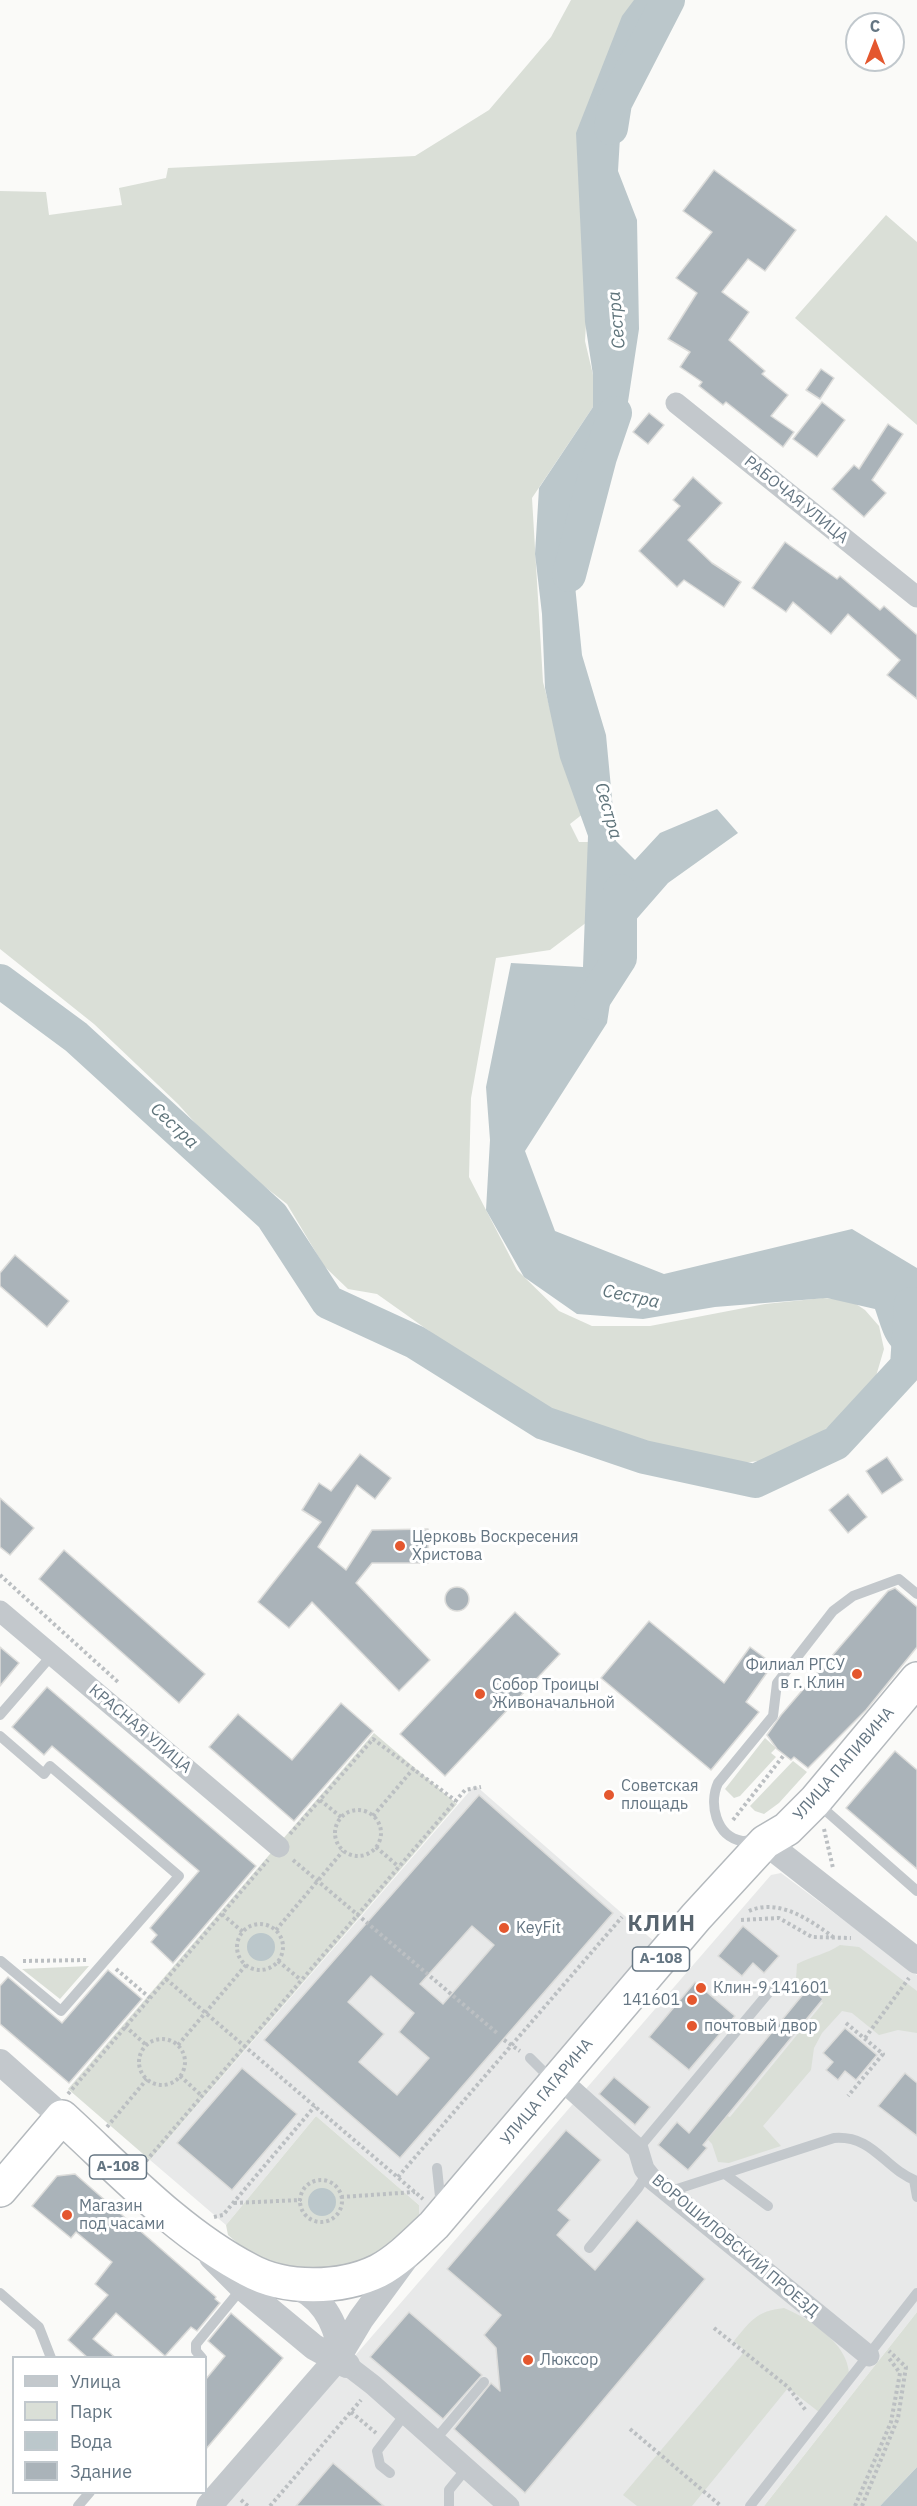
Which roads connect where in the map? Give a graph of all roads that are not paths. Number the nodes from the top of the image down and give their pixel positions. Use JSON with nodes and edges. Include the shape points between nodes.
{"nodes":[{"id":1,"x":676,"y":403,"type":"dead end"},
{"id":2,"x":917,"y":597,"type":"edge"},
{"id":3,"x":917,"y":1594,"type":"edge"},
{"id":4,"x":0,"y":1611,"type":"edge"},
{"id":5,"x":52,"y":1655,"type":"junction"},
{"id":6,"x":913,"y":1691,"type":"edge"},
{"id":7,"x":0,"y":1715,"type":"edge"},
{"id":8,"x":0,"y":1736,"type":"edge"},
{"id":9,"x":815,"y":1801,"type":"junction"},
{"id":10,"x":284,"y":1842,"type":"road end"},
{"id":11,"x":765,"y":1842,"type":"junction"},
{"id":12,"x":917,"y":1891,"type":"edge"},
{"id":13,"x":0,"y":1961,"type":"edge"},
{"id":14,"x":913,"y":1970,"type":"edge"},
{"id":15,"x":770,"y":1991,"type":"dead end"},
{"id":16,"x":530,"y":2058,"type":"dead end"},
{"id":17,"x":0,"y":2062,"type":"edge"},
{"id":18,"x":559,"y":2078,"type":"junction"},
{"id":19,"x":64,"y":2105,"type":"junction"},
{"id":20,"x":641,"y":2159,"type":"junction"},
{"id":21,"x":437,"y":2168,"type":"dead end"},
{"id":22,"x":725,"y":2174,"type":"junction"},
{"id":23,"x":915,"y":2180,"type":"edge"},
{"id":24,"x":0,"y":2190,"type":"edge"},
{"id":25,"x":668,"y":2192,"type":"junction"},
{"id":26,"x":917,"y":2197,"type":"edge"},
{"id":27,"x":768,"y":2206,"type":"dead end"},
{"id":28,"x":434,"y":2216,"type":"junction"},
{"id":29,"x":173,"y":2219,"type":"junction"},
{"id":30,"x":589,"y":2248,"type":"dead end"},
{"id":31,"x":280,"y":2280,"type":"junction"},
{"id":32,"x":243,"y":2288,"type":"junction"},
{"id":33,"x":0,"y":2293,"type":"edge"},
{"id":34,"x":917,"y":2293,"type":"edge"},
{"id":35,"x":873,"y":2351,"type":"junction"},
{"id":36,"x":50,"y":2356,"type":"edge"},
{"id":37,"x":200,"y":2356,"type":"edge"},
{"id":38,"x":342,"y":2359,"type":"junction"},
{"id":39,"x":484,"y":2382,"type":"dead end"},
{"id":40,"x":406,"y":2413,"type":"junction"},
{"id":41,"x":435,"y":2440,"type":"junction"},
{"id":42,"x":466,"y":2469,"type":"junction"},
{"id":43,"x":390,"y":2473,"type":"dead end"},
{"id":44,"x":89,"y":2494,"type":"edge"},
{"id":45,"x":78,"y":2506,"type":"edge"},
{"id":46,"x":209,"y":2506,"type":"edge"},
{"id":47,"x":449,"y":2506,"type":"edge"},
{"id":48,"x":509,"y":2506,"type":"edge"},
{"id":49,"x":750,"y":2506,"type":"edge"}],
"edges":[{"from":1,"to":2,"type":"street","name":"РАБОЧАЯ УЛИЦА"},
{"from":3,"to":11,"type":"lane","via":[[899,1579],[853,1596],[833,1611],[777,1683],[773,1716],[718,1783],[712,1803],[718,1822],[726,1830],[745,1841]]},
{"from":4,"to":5,"type":"street","name":"КРАСНАЯ УЛИЦА"},
{"from":5,"to":7,"type":"lane"},
{"from":5,"to":10,"type":"street","name":"КРАСНАЯ УЛИЦА"},
{"from":6,"to":9,"type":"highway","name":"УЛИЦА ПАПИВИНА","number":"А-108"},
{"from":8,"to":13,"type":"lane","via":[[44,1774],[50,1766],[179,1876],[61,2011]]},
{"from":9,"to":11,"type":"highway","name":"УЛИЦА ПАПИВИНА","number":"А-108","via":[[787,1829]]},
{"from":9,"to":12,"type":"lane"},
{"from":11,"to":14,"type":"street"},
{"from":11,"to":18,"type":"highway","name":"УЛИЦА ГАГАРИНА","number":"А-108"},
{"from":15,"to":20,"type":"lane"},
{"from":16,"to":18,"type":"lane","via":[[542,2070]]},
{"from":17,"to":19,"type":"street"},
{"from":18,"to":20,"type":"street","name":"ВОРОШИЛОВСКИЙ ПРОЕЗД"},
{"from":18,"to":28,"type":"highway","name":"УЛИЦА ГАГАРИНА","number":"А-108"},
{"from":19,"to":24,"type":"highway"},
{"from":19,"to":29,"type":"highway","number":"А-108"},
{"from":20,"to":25,"type":"street","name":"ВОРОШИЛОВСКИЙ ПРОЕЗД"},
{"from":20,"to":30,"type":"lane","via":[[643,2180]]},
{"from":21,"to":28,"type":"lane"},
{"from":22,"to":23,"type":"lane","via":[[844,2137],[862,2141]]},
{"from":22,"to":25,"type":"lane"},
{"from":22,"to":27,"type":"lane"},
{"from":23,"to":26,"type":"lane"},
{"from":25,"to":35,"type":"street","name":"ВОРОШИЛОВСКИЙ ПРОЕЗД","via":[[763,2271]]},
{"from":28,"to":31,"type":"highway","number":"А-108","via":[[394,2262],[358,2279],[306,2284]]},
{"from":28,"to":38,"type":"street","name":"УЛИЦА ГАГАРИНА"},
{"from":29,"to":31,"type":"highway","number":"А-108","via":[[250,2271]]},
{"from":29,"to":32,"type":"street"},
{"from":31,"to":38,"type":"street","via":[[305,2291],[324,2306],[334,2323]]},
{"from":32,"to":37,"type":"lane","via":[[196,2344]]},
{"from":32,"to":38,"type":"street","via":[[314,2347]]},
{"from":33,"to":36,"type":"lane","via":[[39,2327]]},
{"from":34,"to":35,"type":"lane"},
{"from":35,"to":49,"type":"lane"},
{"from":38,"to":40,"type":"street"},
{"from":38,"to":46,"type":"street","name":"УЛИЦА ГАГАРИНА"},
{"from":39,"to":41,"type":"lane"},
{"from":40,"to":41,"type":"street"},
{"from":40,"to":43,"type":"lane","via":[[377,2451],[380,2465]]},
{"from":41,"to":42,"type":"street"},
{"from":42,"to":47,"type":"lane","via":[[449,2490]]},
{"from":42,"to":48,"type":"street"},
{"from":44,"to":45,"type":"lane"}]}
